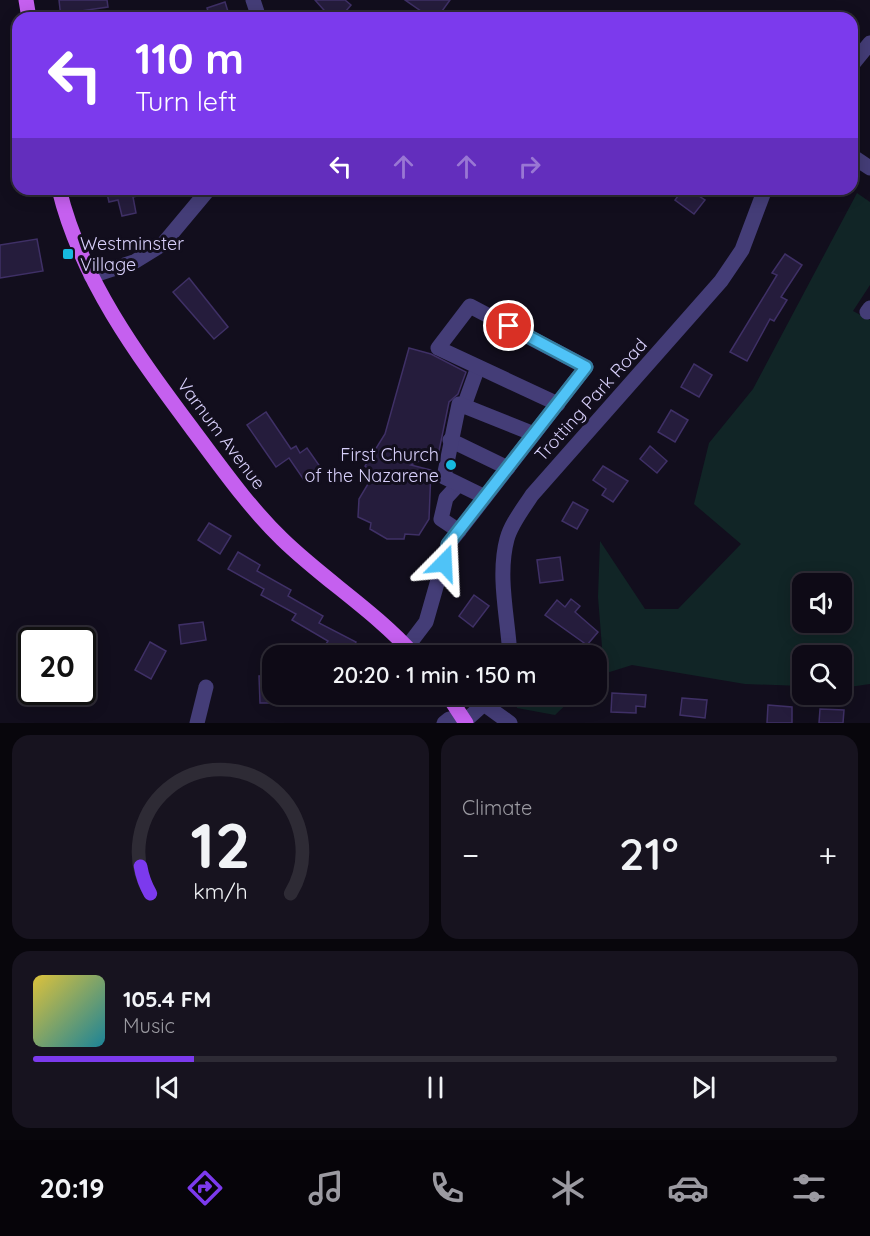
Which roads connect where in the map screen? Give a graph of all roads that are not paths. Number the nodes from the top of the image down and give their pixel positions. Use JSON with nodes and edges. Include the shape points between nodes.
{"nodes":[{"id":1,"x":870,"y":43,"type":"edge"},
{"id":2,"x":858,"y":58,"type":"edge"},
{"id":3,"x":61,"y":195,"type":"edge"},
{"id":4,"x":204,"y":195,"type":"edge"},
{"id":5,"x":763,"y":195,"type":"edge"},
{"id":6,"x":91,"y":276,"type":"junction"},
{"id":7,"x":478,"y":367,"type":"junction"},
{"id":8,"x":558,"y":404,"type":"junction"},
{"id":9,"x":464,"y":406,"type":"junction"},
{"id":10,"x":534,"y":434,"type":"junction"},
{"id":11,"x":450,"y":440,"type":"junction"},
{"id":12,"x":508,"y":468,"type":"junction"},
{"id":13,"x":458,"y":485,"type":"junction"},
{"id":14,"x":485,"y":497,"type":"junction"},
{"id":15,"x":459,"y":531,"type":"junction"},
{"id":16,"x":404,"y":645,"type":"edge"},
{"id":17,"x":414,"y":645,"type":"edge"},
{"id":18,"x":509,"y":645,"type":"edge"},
{"id":19,"x":206,"y":687,"type":"dead end"},
{"id":20,"x":454,"y":705,"type":"edge"},
{"id":21,"x":484,"y":705,"type":"edge"},
{"id":22,"x":494,"y":705,"type":"edge"},
{"id":23,"x":465,"y":722,"type":"edge"},
{"id":24,"x":197,"y":723,"type":"edge"},
{"id":25,"x":444,"y":723,"type":"edge"},
{"id":26,"x":510,"y":723,"type":"edge"}],
"edges":[{"from":1,"to":2,"type":"street"},
{"from":3,"to":6,"type":"main road","name":"Varnum Avenue"},
{"from":4,"to":6,"type":"street","via":[[163,244],[134,262]]},
{"from":5,"to":18,"type":"street","name":"Trotting Park Road","via":[[741,250],[721,281],[532,495],[519,515],[507,538],[502,567]]},
{"from":6,"to":16,"type":"main road","name":"Varnum Avenue","via":[[138,354],[242,494],[302,557]]},
{"from":7,"to":8,"type":"street"},
{"from":7,"to":8,"type":"street","via":[[438,348],[470,306],[586,367]]},
{"from":7,"to":9,"type":"street"},
{"from":8,"to":10,"type":"street"},
{"from":9,"to":10,"type":"street"},
{"from":9,"to":11,"type":"street","via":[[459,404]]},
{"from":10,"to":12,"type":"street"},
{"from":11,"to":12,"type":"street"},
{"from":11,"to":13,"type":"street","via":[[444,477]]},
{"from":12,"to":14,"type":"street"},
{"from":13,"to":14,"type":"street"},
{"from":13,"to":15,"type":"street","via":[[446,498],[441,519]]},
{"from":14,"to":15,"type":"street"},
{"from":15,"to":17,"type":"street","via":[[448,544],[426,622]]},
{"from":19,"to":24,"type":"street"},
{"from":20,"to":23,"type":"main road"},
{"from":21,"to":23,"type":"street"},
{"from":22,"to":26,"type":"street"},
{"from":23,"to":25,"type":"street","via":[[449,719]]}]}
